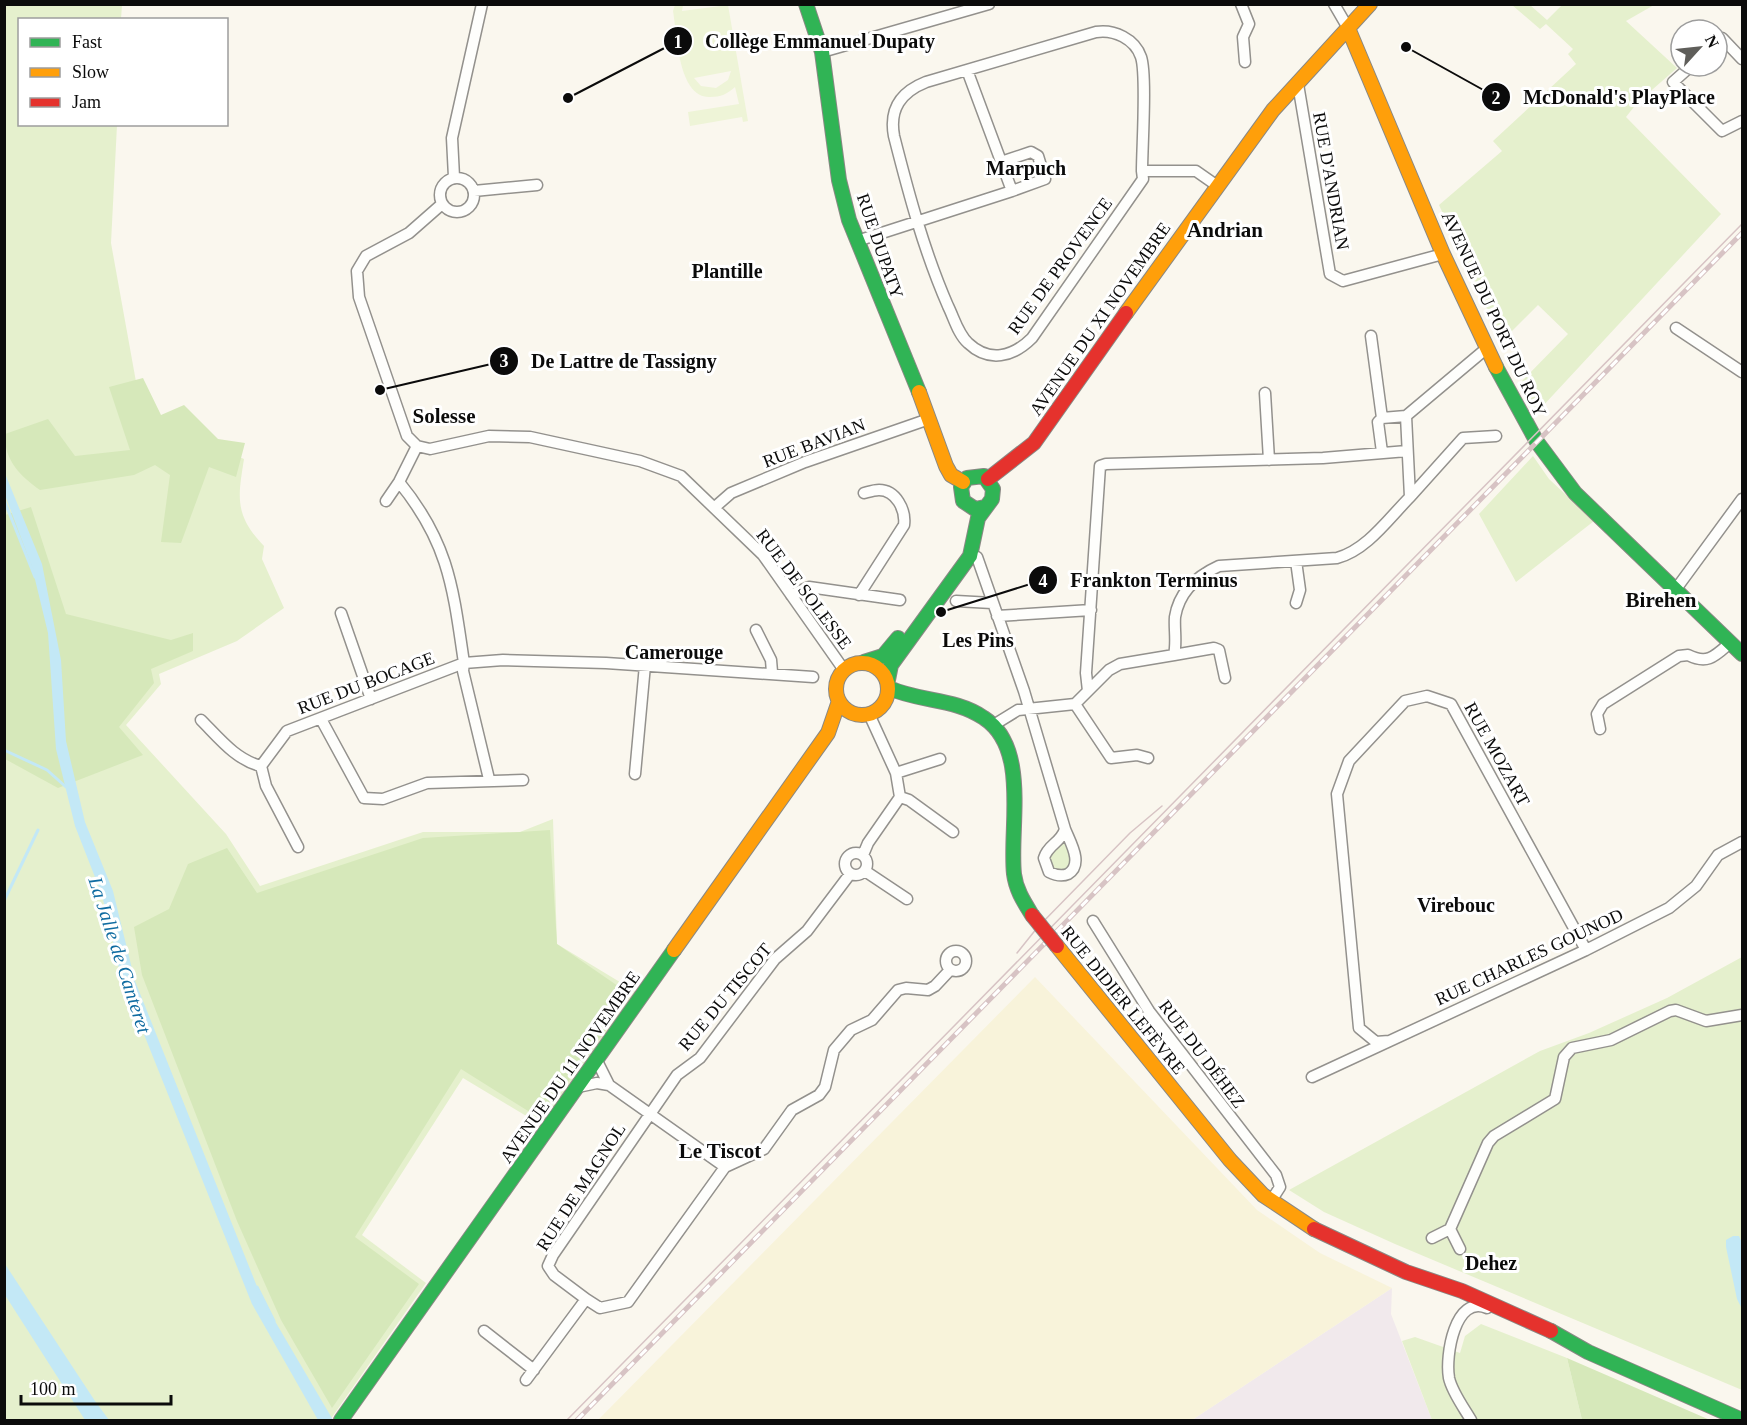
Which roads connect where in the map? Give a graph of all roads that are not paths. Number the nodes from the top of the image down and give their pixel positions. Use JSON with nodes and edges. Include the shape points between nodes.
{"nodes":[{"id":1,"x":482,"y":4,"type":"edge"},
{"id":2,"x":492,"y":4,"type":"edge"},
{"id":3,"x":806,"y":4,"type":"edge"},
{"id":4,"x":989,"y":4,"type":"edge"},
{"id":5,"x":1241,"y":4,"type":"edge"},
{"id":6,"x":1334,"y":4,"type":"edge"},
{"id":7,"x":1370,"y":4,"type":"edge"},
{"id":8,"x":1348,"y":27,"type":"junction"},
{"id":9,"x":477,"y":37,"type":"junction"},
{"id":10,"x":1729,"y":45,"type":"edge"},
{"id":11,"x":822,"y":52,"type":"junction"},
{"id":12,"x":1743,"y":59,"type":"edge"},
{"id":13,"x":1245,"y":62,"type":"dead end"},
{"id":14,"x":967,"y":70,"type":"junction"},
{"id":15,"x":1678,"y":78,"type":"edge"},
{"id":16,"x":1298,"y":84,"type":"junction"},
{"id":17,"x":1743,"y":122,"type":"edge"},
{"id":18,"x":1001,"y":162,"type":"junction"},
{"id":19,"x":1142,"y":171,"type":"junction"},
{"id":20,"x":454,"y":177,"type":"junction"},
{"id":21,"x":1216,"y":184,"type":"junction"},
{"id":22,"x":537,"y":185,"type":"dead end"},
{"id":23,"x":474,"y":191,"type":"junction"},
{"id":24,"x":1012,"y":191,"type":"junction"},
{"id":25,"x":442,"y":204,"type":"junction"},
{"id":26,"x":917,"y":224,"type":"junction"},
{"id":27,"x":856,"y":241,"type":"junction"},
{"id":28,"x":1443,"y":254,"type":"junction"},
{"id":29,"x":1676,"y":328,"type":"dead end"},
{"id":30,"x":1371,"y":336,"type":"dead end"},
{"id":31,"x":1487,"y":348,"type":"junction"},
{"id":32,"x":1740,"y":368,"type":"edge"},
{"id":33,"x":1265,"y":393,"type":"dead end"},
{"id":34,"x":1406,"y":416,"type":"junction"},
{"id":35,"x":1382,"y":418,"type":"junction"},
{"id":36,"x":929,"y":419,"type":"junction"},
{"id":37,"x":1497,"y":436,"type":"dead end"},
{"id":38,"x":417,"y":446,"type":"junction"},
{"id":39,"x":1407,"y":451,"type":"junction"},
{"id":40,"x":1382,"y":452,"type":"junction"},
{"id":41,"x":1269,"y":459,"type":"junction"},
{"id":42,"x":988,"y":479,"type":"junction"},
{"id":43,"x":399,"y":482,"type":"junction"},
{"id":44,"x":963,"y":482,"type":"junction"},
{"id":45,"x":864,"y":494,"type":"dead end"},
{"id":46,"x":1410,"y":497,"type":"junction"},
{"id":47,"x":1743,"y":499,"type":"edge"},
{"id":48,"x":386,"y":501,"type":"dead end"},
{"id":49,"x":963,"y":501,"type":"junction"},
{"id":50,"x":715,"y":507,"type":"junction"},
{"id":51,"x":985,"y":507,"type":"junction"},
{"id":52,"x":977,"y":557,"type":"dead end"},
{"id":53,"x":1296,"y":561,"type":"junction"},
{"id":54,"x":1676,"y":589,"type":"junction"},
{"id":55,"x":791,"y":595,"type":"junction"},
{"id":56,"x":859,"y":595,"type":"junction"},
{"id":57,"x":900,"y":600,"type":"dead end"},
{"id":58,"x":956,"y":601,"type":"dead end"},
{"id":59,"x":992,"y":603,"type":"junction"},
{"id":60,"x":1296,"y":603,"type":"dead end"},
{"id":61,"x":1091,"y":610,"type":"junction"},
{"id":62,"x":341,"y":613,"type":"dead end"},
{"id":63,"x":997,"y":616,"type":"junction"},
{"id":64,"x":756,"y":630,"type":"dead end"},
{"id":65,"x":1731,"y":642,"type":"junction"},
{"id":66,"x":1174,"y":654,"type":"junction"},
{"id":67,"x":1743,"y":654,"type":"edge"},
{"id":68,"x":864,"y":662,"type":"junction"},
{"id":69,"x":464,"y":663,"type":"junction"},
{"id":70,"x":645,"y":665,"type":"junction"},
{"id":71,"x":844,"y":669,"type":"junction"},
{"id":72,"x":772,"y":672,"type":"junction"},
{"id":73,"x":813,"y":677,"type":"dead end"},
{"id":74,"x":1225,"y":678,"type":"dead end"},
{"id":75,"x":888,"y":684,"type":"junction"},
{"id":76,"x":1088,"y":691,"type":"junction"},
{"id":77,"x":371,"y":699,"type":"junction"},
{"id":78,"x":920,"y":700,"type":"junction"},
{"id":79,"x":839,"y":701,"type":"junction"},
{"id":80,"x":884,"y":704,"type":"junction"},
{"id":81,"x":1075,"y":704,"type":"junction"},
{"id":82,"x":1028,"y":708,"type":"junction"},
{"id":83,"x":862,"y":714,"type":"junction"},
{"id":84,"x":321,"y":719,"type":"junction"},
{"id":85,"x":201,"y":720,"type":"dead end"},
{"id":86,"x":992,"y":726,"type":"junction"},
{"id":87,"x":1600,"y":729,"type":"dead end"},
{"id":88,"x":828,"y":733,"type":"junction"},
{"id":89,"x":1148,"y":758,"type":"dead end"},
{"id":90,"x":940,"y":759,"type":"dead end"},
{"id":91,"x":261,"y":766,"type":"junction"},
{"id":92,"x":897,"y":773,"type":"junction"},
{"id":93,"x":635,"y":774,"type":"dead end"},
{"id":94,"x":489,"y":779,"type":"junction"},
{"id":95,"x":523,"y":780,"type":"dead end"},
{"id":96,"x":900,"y":797,"type":"junction"},
{"id":97,"x":1065,"y":829,"type":"dead end"},
{"id":98,"x":953,"y":831,"type":"dead end"},
{"id":99,"x":1743,"y":842,"type":"edge"},
{"id":100,"x":298,"y":847,"type":"dead end"},
{"id":101,"x":863,"y":855,"type":"junction"},
{"id":102,"x":865,"y":871,"type":"junction"},
{"id":103,"x":850,"y":874,"type":"junction"},
{"id":104,"x":907,"y":899,"type":"dead end"},
{"id":105,"x":1093,"y":921,"type":"dead end"},
{"id":106,"x":1586,"y":950,"type":"junction"},
{"id":107,"x":950,"y":970,"type":"dead end"},
{"id":108,"x":1743,"y":1015,"type":"edge"},
{"id":109,"x":1389,"y":1041,"type":"junction"},
{"id":110,"x":597,"y":1061,"type":"junction"},
{"id":111,"x":1312,"y":1077,"type":"dead end"},
{"id":112,"x":609,"y":1085,"type":"junction"},
{"id":113,"x":578,"y":1087,"type":"junction"},
{"id":114,"x":649,"y":1113,"type":"junction"},
{"id":115,"x":725,"y":1167,"type":"junction"},
{"id":116,"x":1271,"y":1201,"type":"junction"},
{"id":117,"x":1450,"y":1229,"type":"junction"},
{"id":118,"x":1432,"y":1238,"type":"dead end"},
{"id":119,"x":1460,"y":1249,"type":"dead end"},
{"id":120,"x":1406,"y":1272,"type":"junction"},
{"id":121,"x":586,"y":1299,"type":"junction"},
{"id":122,"x":1469,"y":1306,"type":"junction"},
{"id":123,"x":1527,"y":1320,"type":"junction"},
{"id":124,"x":484,"y":1331,"type":"dead end"},
{"id":125,"x":1588,"y":1352,"type":"junction"},
{"id":126,"x":534,"y":1370,"type":"junction"},
{"id":127,"x":526,"y":1380,"type":"dead end"},
{"id":128,"x":342,"y":1420,"type":"edge"},
{"id":129,"x":1471,"y":1420,"type":"edge"},
{"id":130,"x":1743,"y":1420,"type":"edge"}],
"edges":[{"from":1,"to":9,"type":"street"},
{"from":2,"to":9,"type":"street"},
{"from":3,"to":11,"type":"main road","name":"RUE DUPATY"},
{"from":4,"to":11,"type":"street"},
{"from":5,"to":13,"type":"street","via":[[1249,24],[1243,37]]},
{"from":6,"to":8,"type":"street"},
{"from":7,"to":8,"type":"main road","name":"AVENUE DU XI NOVEMBRE"},
{"from":8,"to":16,"type":"main road","name":"AVENUE DU XI NOVEMBRE"},
{"from":8,"to":28,"type":"main road","name":"AVENUE DU PORT DU ROY"},
{"from":9,"to":20,"type":"street","via":[[452,138]]},
{"from":10,"to":12,"type":"street"},
{"from":11,"to":27,"type":"main road","name":"RUE DUPATY","via":[[839,180]]},
{"from":14,"to":18,"type":"street"},
{"from":14,"to":19,"type":"street","via":[[1096,32],[1120,35],[1136,47],[1142,59]]},
{"from":14,"to":26,"type":"street","name":"RUE DE PROVENCE","via":[[915,86],[904,94],[892,116]]},
{"from":15,"to":17,"type":"street","via":[[1673,82],[1722,131]]},
{"from":16,"to":21,"type":"main road","name":"AVENUE DU XI NOVEMBRE"},
{"from":16,"to":28,"type":"street","name":"RUE D'ANDRIAN","via":[[1330,274],[1343,281]]},
{"from":18,"to":24,"type":"street"},
{"from":18,"to":24,"type":"street","via":[[1031,152],[1038,156],[1045,179]]},
{"from":19,"to":21,"type":"street","via":[[1196,171]]},
{"from":19,"to":26,"type":"street","name":"RUE DE PROVENCE","via":[[1143,179],[1032,338],[1009,355],[982,352],[967,342],[929,262]]},
{"from":20,"to":23,"type":"street","via":[[469,182]]},
{"from":20,"to":25,"type":"street","via":[[441,187]]},
{"from":21,"to":42,"type":"main road","name":"AVENUE DU XI NOVEMBRE","via":[[1034,443]]},
{"from":22,"to":23,"type":"street"},
{"from":23,"to":25,"type":"street","via":[[473,202],[462,212],[451,211]]},
{"from":24,"to":26,"type":"street"},
{"from":25,"to":38,"type":"street","via":[[410,233],[366,256],[356,278],[358,297],[402,429]]},
{"from":26,"to":27,"type":"street"},
{"from":27,"to":36,"type":"main road","name":"RUE DUPATY"},
{"from":28,"to":31,"type":"main road","name":"AVENUE DU PORT DU ROY"},
{"from":29,"to":32,"type":"street"},
{"from":30,"to":35,"type":"street"},
{"from":31,"to":34,"type":"street"},
{"from":31,"to":54,"type":"main road","name":"AVENUE DU PORT DU ROY","via":[[1525,422],[1561,477]]},
{"from":33,"to":41,"type":"street"},
{"from":34,"to":35,"type":"street"},
{"from":34,"to":39,"type":"street"},
{"from":35,"to":40,"type":"street","via":[[1378,422]]},
{"from":36,"to":44,"type":"main road","name":"RUE DUPATY","via":[[948,471]]},
{"from":36,"to":50,"type":"street","name":"RUE BAVIAN","via":[[806,462],[732,493]]},
{"from":37,"to":46,"type":"street","via":[[1463,438]]},
{"from":38,"to":43,"type":"street"},
{"from":38,"to":50,"type":"street","name":"RUE DE SOLESSE","via":[[430,449],[506,435],[557,442],[666,469],[693,484]]},
{"from":39,"to":40,"type":"street"},
{"from":39,"to":46,"type":"street"},
{"from":40,"to":41,"type":"street"},
{"from":41,"to":61,"type":"street","via":[[1100,466]]},
{"from":42,"to":44,"type":"main road","via":[[972,476]]},
{"from":42,"to":51,"type":"main road","via":[[993,494]]},
{"from":43,"to":48,"type":"street"},
{"from":43,"to":69,"type":"street","via":[[415,501],[444,554],[457,608]]},
{"from":44,"to":49,"type":"main road"},
{"from":45,"to":56,"type":"street","via":[[880,489],[902,506],[905,516],[904,525]]},
{"from":46,"to":53,"type":"street","via":[[1350,555]]},
{"from":47,"to":54,"type":"street"},
{"from":49,"to":51,"type":"main road","via":[[975,508]]},
{"from":49,"to":68,"type":"main road","via":[[969,522],[966,541],[887,653]]},
{"from":50,"to":55,"type":"street","name":"RUE DE SOLESSE","via":[[763,555]]},
{"from":51,"to":75,"type":"main road","via":[[978,518],[970,556],[891,665]]},
{"from":52,"to":59,"type":"street"},
{"from":53,"to":60,"type":"street","via":[[1300,590]]},
{"from":53,"to":66,"type":"street","via":[[1219,566],[1203,573],[1180,599],[1175,616]]},
{"from":54,"to":65,"type":"main road","name":"AVENUE DU PORT DU ROY"},
{"from":55,"to":56,"type":"street","via":[[809,587]]},
{"from":55,"to":71,"type":"street","name":"RUE DE SOLESSE"},
{"from":56,"to":57,"type":"street"},
{"from":58,"to":59,"type":"street"},
{"from":59,"to":63,"type":"street"},
{"from":61,"to":63,"type":"street"},
{"from":61,"to":76,"type":"street"},
{"from":62,"to":77,"type":"street"},
{"from":63,"to":82,"type":"street"},
{"from":64,"to":72,"type":"street","via":[[771,660]]},
{"from":65,"to":67,"type":"main road","name":"AVENUE DU PORT DU ROY"},
{"from":65,"to":87,"type":"street","via":[[1705,660],[1679,656],[1602,704],[1598,714]]},
{"from":66,"to":74,"type":"street","via":[[1219,650]]},
{"from":66,"to":76,"type":"street","via":[[1120,664]]},
{"from":68,"to":71,"type":"main road"},
{"from":68,"to":75,"type":"main road","via":[[880,668]]},
{"from":69,"to":70,"type":"street","name":"RUE DU BOCAGE","via":[[503,660]]},
{"from":69,"to":77,"type":"street","name":"RUE DU BOCAGE"},
{"from":69,"to":94,"type":"street"},
{"from":70,"to":72,"type":"street","name":"RUE DU BOCAGE","via":[[760,675]]},
{"from":70,"to":93,"type":"street"},
{"from":71,"to":79,"type":"main road","via":[[836,685]]},
{"from":72,"to":73,"type":"street","name":"RUE DU BOCAGE"},
{"from":75,"to":78,"type":"main road","name":"RUE DIDIER LEFÈVRE"},
{"from":75,"to":80,"type":"main road"},
{"from":76,"to":81,"type":"street"},
{"from":77,"to":84,"type":"street","name":"RUE DU BOCAGE"},
{"from":78,"to":80,"type":"main road","name":"RUE DIDIER LEFÈVRE"},
{"from":78,"to":86,"type":"main road","name":"RUE DIDIER LEFÈVRE","via":[[951,701],[967,707]]},
{"from":79,"to":83,"type":"main road","via":[[844,708]]},
{"from":79,"to":88,"type":"main road","name":"AVENUE DU 11 NOVEMBRE"},
{"from":80,"to":83,"type":"main road"},
{"from":81,"to":82,"type":"street"},
{"from":81,"to":89,"type":"street","via":[[1111,758]]},
{"from":82,"to":86,"type":"street","via":[[1013,712]]},
{"from":82,"to":97,"type":"street"},
{"from":83,"to":88,"type":"main road","name":"AVENUE DU 11 NOVEMBRE"},
{"from":83,"to":92,"type":"street"},
{"from":84,"to":91,"type":"street","name":"RUE DU BOCAGE","via":[[287,731]]},
{"from":84,"to":94,"type":"street","via":[[364,798],[382,799],[427,783]]},
{"from":85,"to":91,"type":"street","via":[[231,750]]},
{"from":86,"to":116,"type":"main road","name":"RUE DIDIER LEFÈVRE","bridge":true,"via":[[1013,762],[1014,875],[1018,892],[1032,915],[1230,1160]]},
{"from":88,"to":110,"type":"main road","name":"AVENUE DU 11 NOVEMBRE"},
{"from":90,"to":92,"type":"street"},
{"from":91,"to":100,"type":"street","via":[[266,786]]},
{"from":92,"to":96,"type":"street"},
{"from":94,"to":95,"type":"street"},
{"from":96,"to":98,"type":"street"},
{"from":96,"to":101,"type":"street","name":"RUE DU TISCOT"},
{"from":99,"to":106,"type":"street","name":"RUE CHARLES GOUNOD","via":[[1718,855],[1696,886],[1669,909]]},
{"from":101,"to":102,"type":"street"},
{"from":101,"to":103,"type":"street","name":"RUE DU TISCOT","via":[[855,853],[846,859],[845,867]]},
{"from":102,"to":103,"type":"street"},
{"from":102,"to":104,"type":"street"},
{"from":103,"to":114,"type":"street","name":"RUE DU TISCOT","via":[[807,931],[775,958],[700,1058],[677,1075]]},
{"from":105,"to":116,"type":"street","name":"RUE DU DÉHEZ","via":[[1149,1011],[1276,1175],[1280,1187]]},
{"from":106,"to":109,"type":"street","name":"RUE CHARLES GOUNOD"},
{"from":106,"to":109,"type":"street","name":"RUE MOZART","via":[[1451,704],[1427,696],[1405,701],[1349,761],[1337,794],[1359,1028],[1376,1042]]},
{"from":107,"to":115,"type":"street","via":[[928,990],[898,990],[872,1020],[851,1030],[834,1050],[825,1087],[819,1095],[792,1110],[764,1149]]},
{"from":108,"to":117,"type":"street","via":[[1706,1021],[1670,1011],[1611,1040],[1572,1048],[1564,1057],[1555,1099],[1488,1143]]},
{"from":109,"to":111,"type":"street","name":"RUE CHARLES GOUNOD"},
{"from":110,"to":112,"type":"street","name":"RUE DE MAGNOL"},
{"from":110,"to":113,"type":"main road","name":"AVENUE DU 11 NOVEMBRE"},
{"from":112,"to":113,"type":"street"},
{"from":112,"to":114,"type":"street","name":"RUE DE MAGNOL"},
{"from":113,"to":128,"type":"main road","name":"AVENUE DU 11 NOVEMBRE"},
{"from":114,"to":115,"type":"street","name":"RUE DE MAGNOL"},
{"from":114,"to":121,"type":"street","name":"RUE DE MAGNOL","via":[[548,1266]]},
{"from":115,"to":121,"type":"street","name":"RUE DE MAGNOL","via":[[628,1302],[600,1308]]},
{"from":116,"to":120,"type":"main road","name":"RUE DIDIER LEFÈVRE","via":[[1326,1236]]},
{"from":117,"to":118,"type":"street"},
{"from":117,"to":119,"type":"street"},
{"from":120,"to":122,"type":"main road","name":"RUE DIDIER LEFÈVRE"},
{"from":120,"to":123,"type":"main road","name":"RUE DIDIER LEFÈVRE","via":[[1447,1285]]},
{"from":121,"to":126,"type":"street"},
{"from":122,"to":123,"type":"street","via":[[1477,1304],[1512,1319]]},
{"from":122,"to":125,"type":"main road","name":"RUE DIDIER LEFÈVRE","via":[[1551,1341]]},
{"from":122,"to":129,"type":"street","via":[[1451,1337],[1448,1363],[1450,1381]]},
{"from":123,"to":125,"type":"main road","name":"RUE DIDIER LEFÈVRE"},
{"from":124,"to":126,"type":"street"},
{"from":125,"to":130,"type":"main road","name":"RUE DIDIER LEFÈVRE"},
{"from":126,"to":127,"type":"street"}]}
